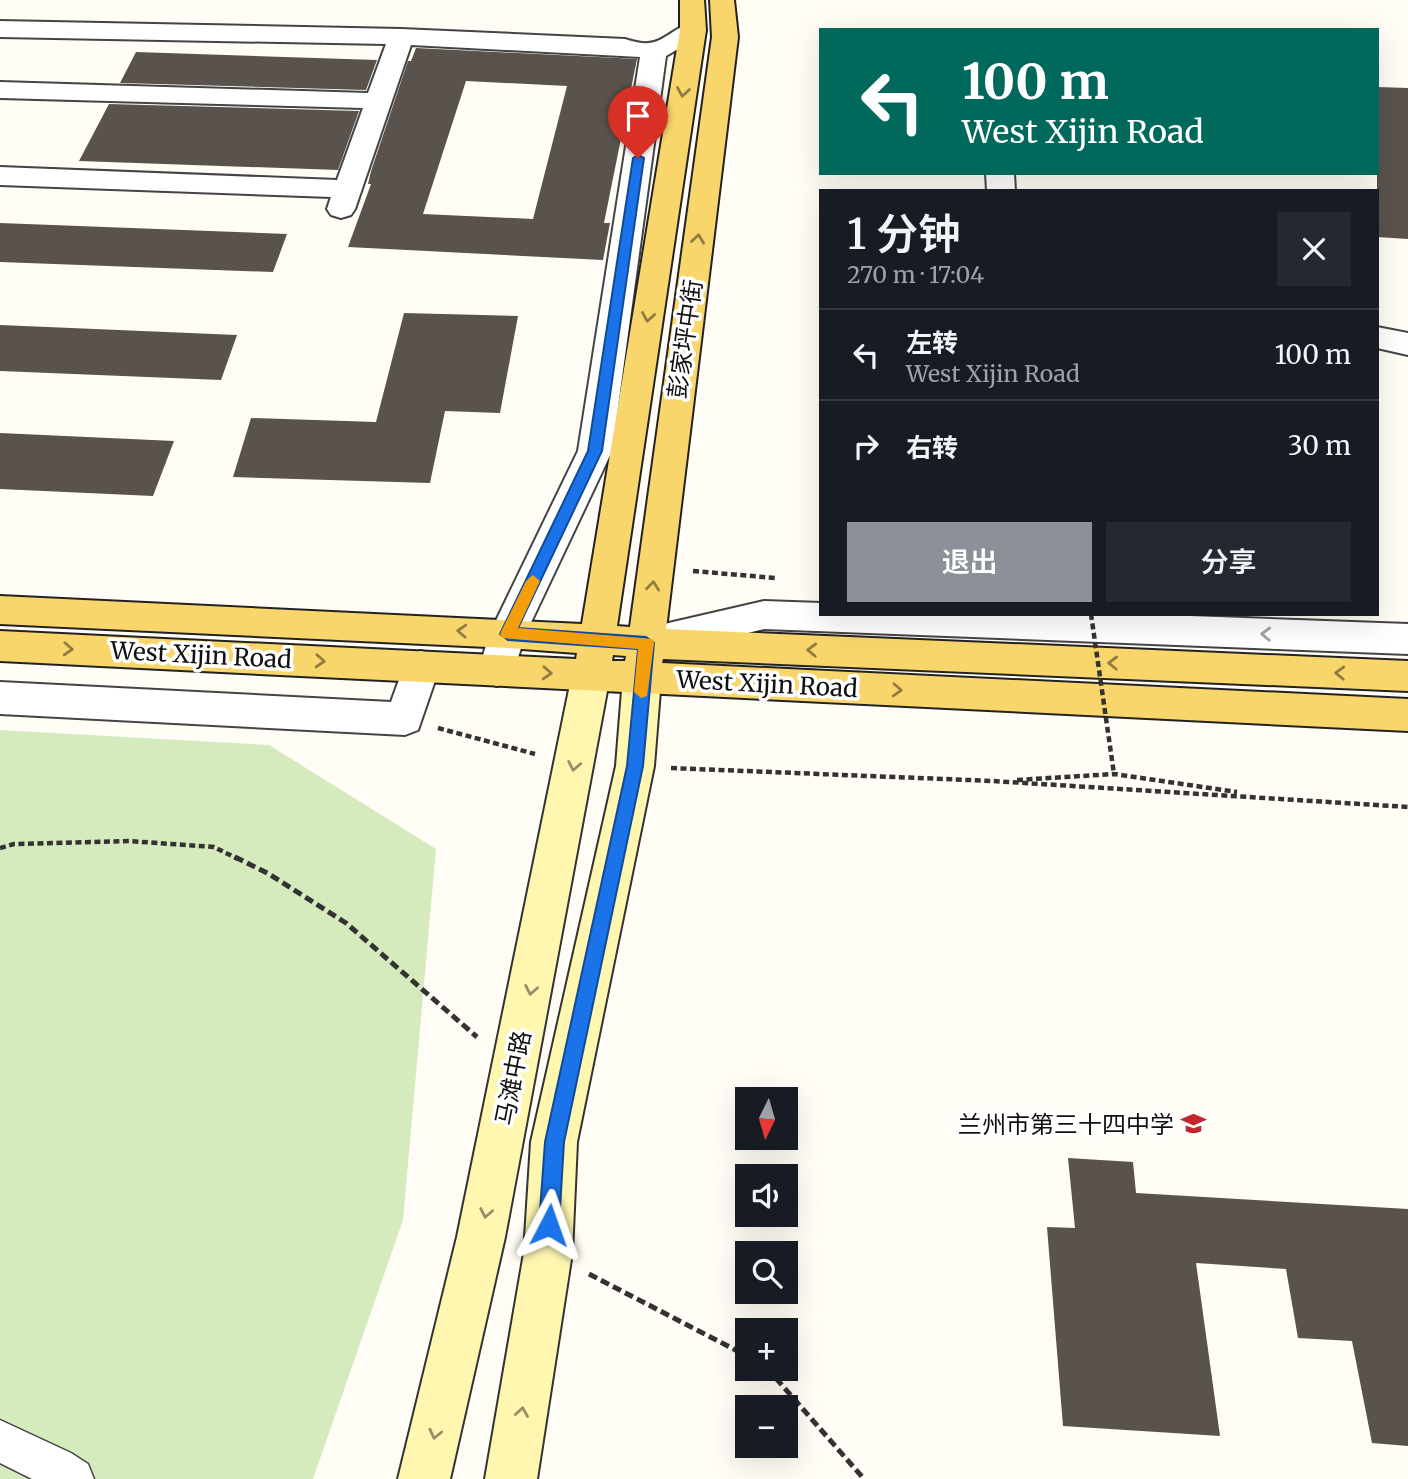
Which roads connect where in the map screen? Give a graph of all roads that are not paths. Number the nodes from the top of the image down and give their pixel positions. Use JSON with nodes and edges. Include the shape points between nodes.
{"nodes":[{"id":1,"x":722,"y":0,"type":"edge"},
{"id":2,"x":692,"y":15,"type":"edge"},
{"id":3,"x":0,"y":29,"type":"edge"},
{"id":4,"x":401,"y":37,"type":"junction"},
{"id":5,"x":654,"y":52,"type":"junction"},
{"id":6,"x":0,"y":90,"type":"edge"},
{"id":7,"x":379,"y":102,"type":"junction"},
{"id":8,"x":0,"y":176,"type":"edge"},
{"id":9,"x":1379,"y":337,"type":"edge"},
{"id":10,"x":1408,"y":344,"type":"edge"},
{"id":11,"x":0,"y":610,"type":"edge"},
{"id":12,"x":508,"y":634,"type":"junction"},
{"id":13,"x":1408,"y":639,"type":"edge"},
{"id":14,"x":0,"y":646,"type":"edge"},
{"id":15,"x":595,"y":657,"type":"junction"},
{"id":16,"x":644,"y":661,"type":"junction"},
{"id":17,"x":421,"y":666,"type":"junction"},
{"id":18,"x":498,"y":671,"type":"junction"},
{"id":19,"x":1408,"y":676,"type":"edge"},
{"id":20,"x":0,"y":698,"type":"edge"},
{"id":21,"x":1408,"y":715,"type":"edge"},
{"id":22,"x":0,"y":1441,"type":"edge"},
{"id":23,"x":73,"y":1479,"type":"edge"},
{"id":24,"x":424,"y":1479,"type":"edge"},
{"id":25,"x":511,"y":1479,"type":"edge"}],
"edges":[{"from":16,"to":1,"type":"main road","name":"彭家坪中街","one_way":true,"via":[[725,37]]},
{"from":2,"to":5,"type":"street"},
{"from":2,"to":15,"type":"main road","name":"彭家坪中街","one_way":true},
{"from":3,"to":4,"type":"street"},
{"from":4,"to":5,"type":"street"},
{"from":4,"to":7,"type":"street"},
{"from":5,"to":12,"type":"street","via":[[595,451]]},
{"from":6,"to":7,"type":"street"},
{"from":7,"to":8,"type":"street","via":[[344,199]]},
{"from":9,"to":10,"type":"street"},
{"from":12,"to":11,"type":"main road","name":"West Xijin Road","one_way":true},
{"from":12,"to":15,"type":"main road","name":"West Xijin Road"},
{"from":12,"to":18,"type":"street"},
{"from":13,"to":16,"type":"street","one_way":true,"via":[[764,615]]},
{"from":14,"to":17,"type":"main road","name":"West Xijin Road","one_way":true},
{"from":15,"to":16,"type":"main road","name":"West Xijin Road"},
{"from":18,"to":15,"type":"main road","name":"West Xijin Road","one_way":true},
{"from":15,"to":24,"type":"main road","name":"马滩中路","one_way":true,"via":[[481,1237]]},
{"from":19,"to":16,"type":"main road","name":"West Xijin Road","one_way":true},
{"from":16,"to":21,"type":"main road","name":"West Xijin Road","one_way":true},
{"from":25,"to":16,"type":"main road","one_way":true,"via":[[548,1253],[554,1142],[635,766]]},
{"from":17,"to":18,"type":"main road","name":"West Xijin Road"},
{"from":17,"to":20,"type":"street","via":[[405,719]]},
{"from":22,"to":23,"type":"street"}]}
